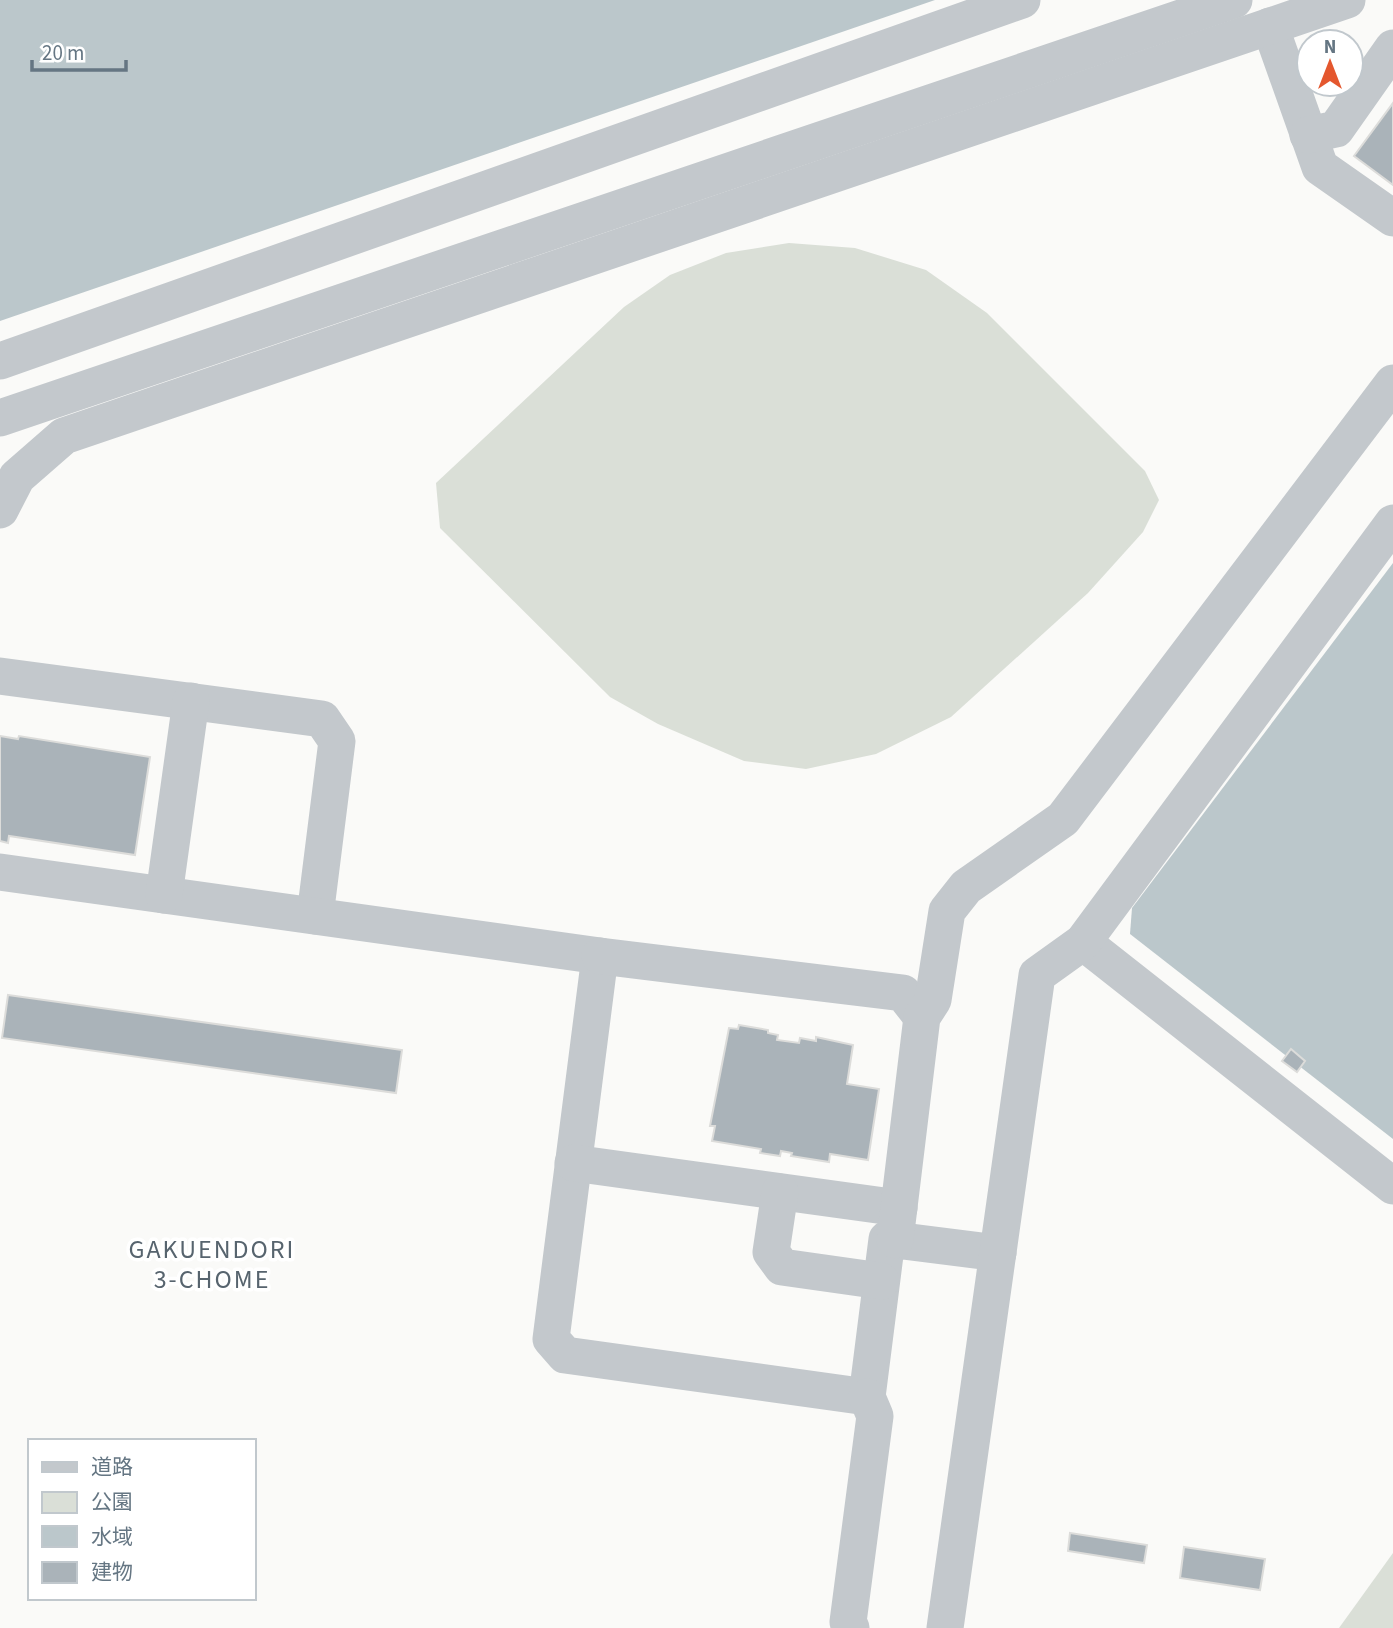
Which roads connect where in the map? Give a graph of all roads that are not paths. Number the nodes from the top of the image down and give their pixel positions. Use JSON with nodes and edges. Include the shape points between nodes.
{"nodes":[{"id":1,"x":1022,"y":0,"type":"edge"},
{"id":2,"x":1234,"y":0,"type":"edge"},
{"id":3,"x":1347,"y":0,"type":"edge"},
{"id":4,"x":1270,"y":26,"type":"junction"},
{"id":5,"x":1393,"y":48,"type":"edge"},
{"id":6,"x":1308,"y":135,"type":"junction"},
{"id":7,"x":1393,"y":218,"type":"edge"},
{"id":8,"x":0,"y":360,"type":"edge"},
{"id":9,"x":1393,"y":383,"type":"edge"},
{"id":10,"x":0,"y":418,"type":"edge"},
{"id":11,"x":0,"y":510,"type":"edge"},
{"id":12,"x":1393,"y":523,"type":"edge"},
{"id":13,"x":0,"y":676,"type":"edge"},
{"id":14,"x":191,"y":701,"type":"junction"},
{"id":15,"x":0,"y":872,"type":"edge"},
{"id":16,"x":164,"y":895,"type":"junction"},
{"id":17,"x":315,"y":916,"type":"junction"},
{"id":18,"x":1083,"y":942,"type":"junction"},
{"id":19,"x":600,"y":956,"type":"junction"},
{"id":20,"x":922,"y":1017,"type":"junction"},
{"id":21,"x":573,"y":1163,"type":"junction"},
{"id":22,"x":1393,"y":1186,"type":"edge"},
{"id":23,"x":780,"y":1192,"type":"junction"},
{"id":24,"x":897,"y":1224,"type":"junction"},
{"id":25,"x":998,"y":1253,"type":"junction"},
{"id":26,"x":881,"y":1281,"type":"junction"},
{"id":27,"x":867,"y":1397,"type":"junction"},
{"id":28,"x":851,"y":1628,"type":"edge"},
{"id":29,"x":946,"y":1628,"type":"edge"}],
"edges":[{"from":1,"to":8,"type":"street"},
{"from":2,"to":10,"type":"street"},
{"from":3,"to":4,"type":"street"},
{"from":4,"to":6,"type":"street"},
{"from":4,"to":11,"type":"street","via":[[64,436],[17,477]]},
{"from":5,"to":6,"type":"street","via":[[1336,129]]},
{"from":6,"to":7,"type":"street","via":[[1320,167]]},
{"from":9,"to":20,"type":"street","via":[[1063,819],[967,887],[947,911],[933,1000]]},
{"from":12,"to":18,"type":"street"},
{"from":13,"to":14,"type":"street"},
{"from":14,"to":16,"type":"street"},
{"from":14,"to":17,"type":"street","via":[[322,719],[337,741]]},
{"from":15,"to":16,"type":"street"},
{"from":16,"to":17,"type":"street"},
{"from":17,"to":19,"type":"street"},
{"from":18,"to":22,"type":"street"},
{"from":18,"to":25,"type":"street","via":[[1037,975]]},
{"from":19,"to":20,"type":"street","via":[[903,993]]},
{"from":19,"to":21,"type":"street"},
{"from":20,"to":24,"type":"street"},
{"from":21,"to":23,"type":"street"},
{"from":21,"to":27,"type":"street","via":[[551,1339],[565,1355]]},
{"from":23,"to":24,"type":"street"},
{"from":23,"to":26,"type":"street","via":[[771,1252],[782,1267]]},
{"from":24,"to":25,"type":"street"},
{"from":24,"to":26,"type":"street","via":[[887,1239]]},
{"from":25,"to":29,"type":"street"},
{"from":26,"to":27,"type":"street"},
{"from":27,"to":28,"type":"street","via":[[875,1416],[848,1622]]}]}
